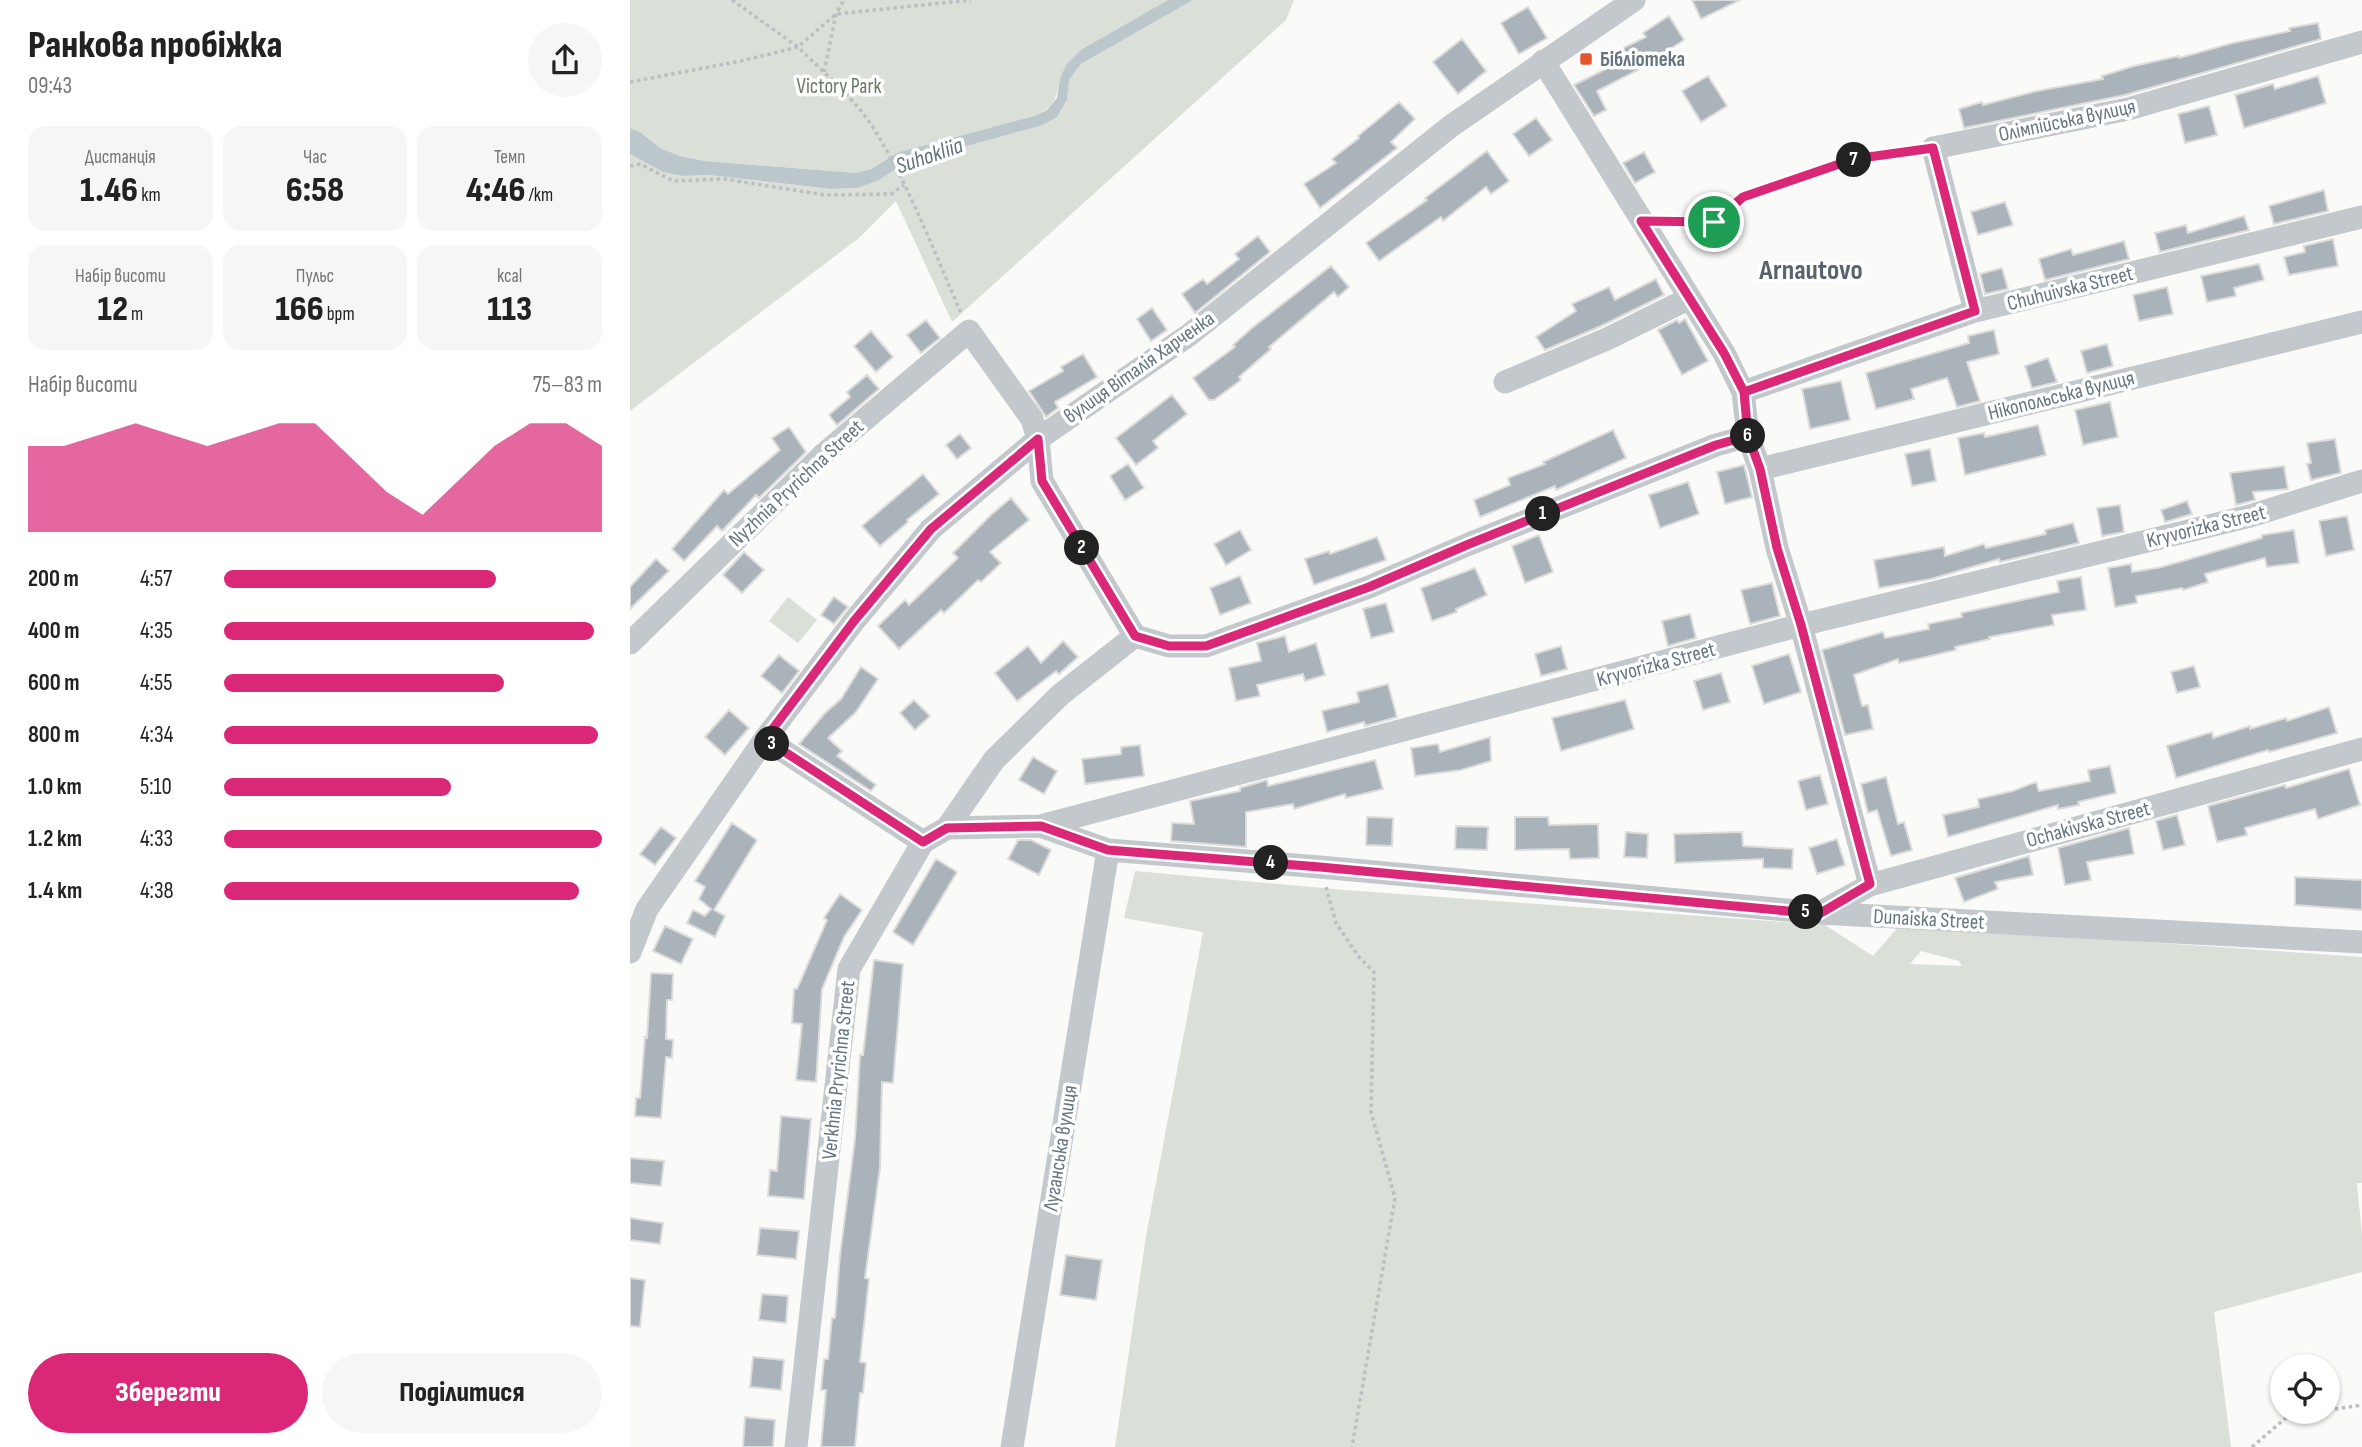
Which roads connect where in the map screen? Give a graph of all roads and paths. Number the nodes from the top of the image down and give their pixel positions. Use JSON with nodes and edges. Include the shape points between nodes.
{"nodes":[{"id":1,"x":732,"y":0,"type":"edge"},
{"id":2,"x":843,"y":0,"type":"edge"},
{"id":3,"x":971,"y":0,"type":"edge"},
{"id":4,"x":1634,"y":0,"type":"edge"},
{"id":5,"x":836,"y":14,"type":"junction"},
{"id":6,"x":2362,"y":42,"type":"edge"},
{"id":7,"x":798,"y":47,"type":"junction"},
{"id":8,"x":1543,"y":61,"type":"junction"},
{"id":9,"x":824,"y":73,"type":"junction"},
{"id":10,"x":630,"y":82,"type":"edge"},
{"id":11,"x":1933,"y":148,"type":"junction"},
{"id":12,"x":630,"y":166,"type":"edge"},
{"id":13,"x":903,"y":183,"type":"junction"},
{"id":14,"x":2362,"y":217,"type":"edge"},
{"id":15,"x":1641,"y":221,"type":"junction"},
{"id":16,"x":1690,"y":298,"type":"junction"},
{"id":17,"x":1975,"y":311,"type":"junction"},
{"id":18,"x":2362,"y":322,"type":"edge"},
{"id":19,"x":969,"y":331,"type":"junction"},
{"id":20,"x":1504,"y":382,"type":"dead end"},
{"id":21,"x":1744,"y":392,"type":"junction"},
{"id":22,"x":1748,"y":436,"type":"junction"},
{"id":23,"x":1038,"y":439,"type":"junction"},
{"id":24,"x":1760,"y":469,"type":"junction"},
{"id":25,"x":2362,"y":481,"type":"edge"},
{"id":26,"x":1801,"y":625,"type":"junction"},
{"id":27,"x":1135,"y":636,"type":"junction"},
{"id":28,"x":630,"y":643,"type":"edge"},
{"id":29,"x":765,"y":739,"type":"junction"},
{"id":30,"x":2362,"y":749,"type":"edge"},
{"id":31,"x":1041,"y":826,"type":"junction"},
{"id":32,"x":947,"y":828,"type":"junction"},
{"id":33,"x":923,"y":842,"type":"junction"},
{"id":34,"x":1108,"y":850,"type":"junction"},
{"id":35,"x":1320,"y":867,"type":"junction"},
{"id":36,"x":1870,"y":884,"type":"junction"},
{"id":37,"x":1819,"y":914,"type":"junction"},
{"id":38,"x":2362,"y":942,"type":"edge"},
{"id":39,"x":630,"y":951,"type":"edge"},
{"id":40,"x":2362,"y":1405,"type":"edge"},
{"id":41,"x":2340,"y":1408,"type":"edge"},
{"id":42,"x":2279,"y":1424,"type":"edge"},
{"id":43,"x":796,"y":1447,"type":"edge"},
{"id":44,"x":1012,"y":1447,"type":"edge"},
{"id":45,"x":1352,"y":1447,"type":"edge"},
{"id":46,"x":2252,"y":1447,"type":"edge"}],
"edges":[{"from":1,"to":7,"type":"path"},
{"from":2,"to":5,"type":"path"},
{"from":3,"to":5,"type":"path"},
{"from":4,"to":8,"type":"street","name":"вулиця Віталія Харченка"},
{"from":5,"to":7,"type":"path"},
{"from":5,"to":9,"type":"path"},
{"from":6,"to":11,"type":"street","name":"Олімпійська вулиця","via":[[2128,109]]},
{"from":7,"to":9,"type":"path"},
{"from":7,"to":10,"type":"path"},
{"from":8,"to":15,"type":"street"},
{"from":8,"to":23,"type":"street","name":"вулиця Віталія Харченка","via":[[1451,125],[1189,335]]},
{"from":9,"to":13,"type":"path","via":[[877,132]]},
{"from":11,"to":15,"type":"path","via":[[1854,159],[1743,197],[1714,222]]},
{"from":11,"to":17,"type":"street"},
{"from":12,"to":13,"type":"path","via":[[640,164],[673,181],[725,179],[825,195],[891,194]]},
{"from":13,"to":19,"type":"path"},
{"from":14,"to":17,"type":"street","name":"Chuhuivska Street"},
{"from":15,"to":16,"type":"street"},
{"from":16,"to":20,"type":"street"},
{"from":16,"to":21,"type":"street"},
{"from":17,"to":21,"type":"street","name":"Chuhuivska Street"},
{"from":18,"to":24,"type":"street","name":"Нікопольська вулиця"},
{"from":19,"to":23,"type":"street","via":[[1032,419]]},
{"from":19,"to":28,"type":"street","name":"Nyzhnia Pryrichna Street","via":[[824,454]]},
{"from":21,"to":22,"type":"street"},
{"from":22,"to":24,"type":"street"},
{"from":22,"to":27,"type":"street","via":[[1369,587],[1206,646],[1169,646]]},
{"from":23,"to":27,"type":"street","via":[[1042,481]]},
{"from":23,"to":29,"type":"street","name":"вулиця Віталія Харченка","via":[[931,529]]},
{"from":24,"to":26,"type":"street","via":[[1777,548]]},
{"from":25,"to":26,"type":"street","name":"Kryvorizka Street","via":[[2250,516]]},
{"from":26,"to":31,"type":"street","name":"Kryvorizka Street"},
{"from":26,"to":36,"type":"street"},
{"from":27,"to":32,"type":"street","name":"Verkhnia Pryrichna Street","via":[[1060,695],[994,760]]},
{"from":29,"to":33,"type":"street"},
{"from":29,"to":39,"type":"street","name":"вулиця Віталія Харченка","via":[[647,909]]},
{"from":30,"to":36,"type":"street","name":"Ochakivska Street"},
{"from":31,"to":32,"type":"street","name":"Kryvorizka Street"},
{"from":31,"to":34,"type":"street","name":"Dunaiska Street"},
{"from":32,"to":33,"type":"street","name":"Verkhnia Pryrichna Street"},
{"from":33,"to":43,"type":"street","name":"Verkhnia Pryrichna Street","via":[[849,970]]},
{"from":34,"to":35,"type":"street","name":"Dunaiska Street"},
{"from":34,"to":44,"type":"street","name":"Луганська вулиця"},
{"from":35,"to":37,"type":"street","name":"Dunaiska Street"},
{"from":35,"to":45,"type":"path","via":[[1336,923],[1374,972],[1371,1112],[1395,1198]]},
{"from":36,"to":37,"type":"street","name":"Ochakivska Street"},
{"from":37,"to":38,"type":"street","name":"Dunaiska Street"},
{"from":40,"to":41,"type":"path"},
{"from":42,"to":46,"type":"path"}]}
